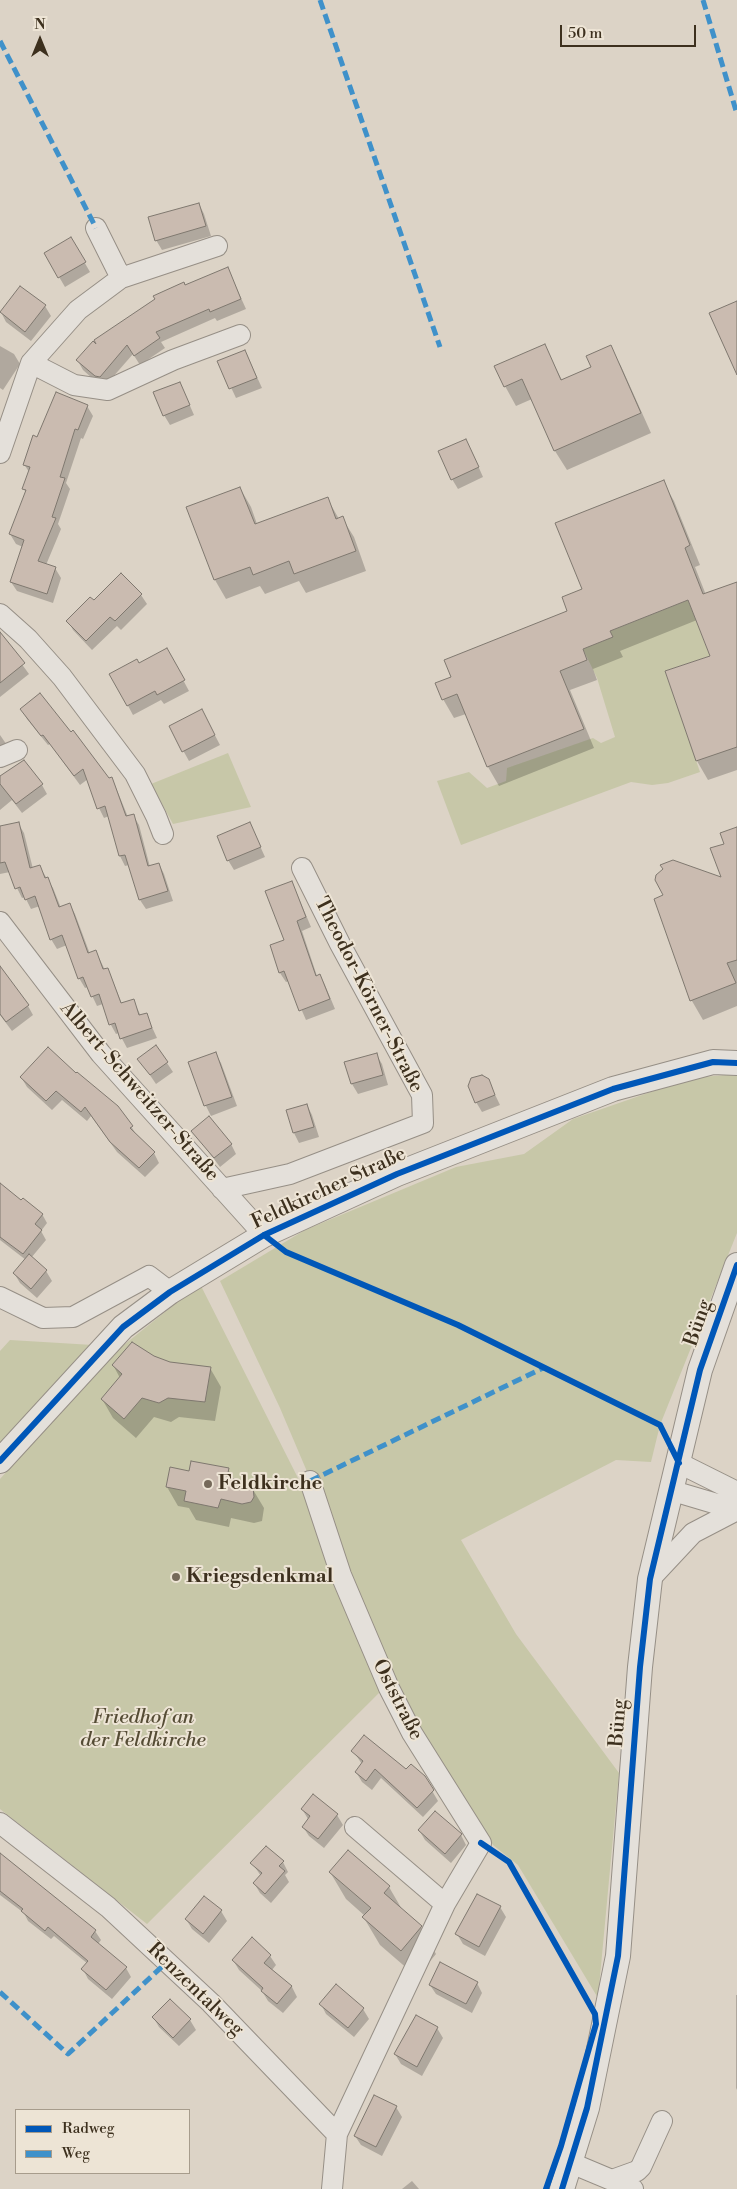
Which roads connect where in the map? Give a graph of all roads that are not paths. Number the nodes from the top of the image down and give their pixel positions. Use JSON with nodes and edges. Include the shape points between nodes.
{"nodes":[{"id":1,"x":96,"y":228,"type":"dead end"},
{"id":2,"x":216,"y":246,"type":"dead end"},
{"id":3,"x":121,"y":278,"type":"junction"},
{"id":4,"x":240,"y":335,"type":"dead end"},
{"id":5,"x":31,"y":363,"type":"junction"},
{"id":6,"x":6,"y":416,"type":"edge"},
{"id":7,"x":0,"y":453,"type":"edge"},
{"id":8,"x":0,"y":614,"type":"edge"},
{"id":9,"x":163,"y":834,"type":"dead end"},
{"id":10,"x":302,"y":868,"type":"dead end"},
{"id":11,"x":0,"y":922,"type":"edge"},
{"id":12,"x":737,"y":1063,"type":"edge"},
{"id":13,"x":222,"y":1189,"type":"junction"},
{"id":14,"x":264,"y":1235,"type":"junction"},
{"id":15,"x":737,"y":1265,"type":"edge"},
{"id":16,"x":170,"y":1292,"type":"junction"},
{"id":17,"x":0,"y":1297,"type":"edge"},
{"id":18,"x":0,"y":1461,"type":"edge"},
{"id":19,"x":679,"y":1463,"type":"junction"},
{"id":20,"x":310,"y":1481,"type":"dead end"},
{"id":21,"x":673,"y":1491,"type":"junction"},
{"id":22,"x":737,"y":1492,"type":"edge"},
{"id":23,"x":737,"y":1510,"type":"edge"},
{"id":24,"x":650,"y":1579,"type":"junction"},
{"id":25,"x":0,"y":1823,"type":"edge"},
{"id":26,"x":354,"y":1827,"type":"dead end"},
{"id":27,"x":445,"y":1904,"type":"junction"},
{"id":28,"x":662,"y":2121,"type":"dead end"},
{"id":29,"x":337,"y":2134,"type":"junction"},
{"id":30,"x":571,"y":2163,"type":"junction"},
{"id":31,"x":612,"y":2180,"type":"junction"},
{"id":32,"x":332,"y":2189,"type":"edge"},
{"id":33,"x":562,"y":2189,"type":"edge"},
{"id":34,"x":634,"y":2189,"type":"edge"}],
"edges":[{"from":1,"to":3,"type":"street"},
{"from":2,"to":3,"type":"street"},
{"from":3,"to":5,"type":"street","via":[[78,310]]},
{"from":4,"to":5,"type":"street","via":[[173,360],[108,390],[74,385]]},
{"from":5,"to":6,"type":"street"},
{"from":6,"to":7,"type":"street"},
{"from":8,"to":9,"type":"street","via":[[62,677],[135,774]]},
{"from":10,"to":13,"type":"street","name":"Theodor-Körner-Straße","via":[[422,1095],[423,1123],[290,1174]]},
{"from":11,"to":13,"type":"street","name":"Albert-Schweitzer-Straße","via":[[101,1054]]},
{"from":12,"to":14,"type":"street","name":"Feldkircher Straße","via":[[713,1062],[613,1089],[398,1174]]},
{"from":13,"to":14,"type":"street","name":"Albert-Schweitzer-Straße"},
{"from":14,"to":16,"type":"street","name":"Feldkircher Straße"},
{"from":15,"to":19,"type":"street","name":"Büng","via":[[700,1370]]},
{"from":16,"to":17,"type":"street","via":[[149,1276],[73,1317],[43,1318]]},
{"from":16,"to":18,"type":"street","name":"Feldkircher Straße","via":[[123,1327]]},
{"from":19,"to":21,"type":"street","name":"Büng"},
{"from":19,"to":22,"type":"street"},
{"from":20,"to":27,"type":"street","name":"Oststraße","via":[[338,1568],[389,1688],[412,1733],[481,1843]]},
{"from":21,"to":23,"type":"street"},
{"from":21,"to":24,"type":"street","name":"Büng"},
{"from":23,"to":24,"type":"street","via":[[693,1533]]},
{"from":24,"to":30,"type":"street","name":"Büng","via":[[640,1667],[618,1956],[588,2108]]},
{"from":25,"to":29,"type":"street","name":"Renzentalweg","via":[[108,1907],[211,2003]]},
{"from":26,"to":27,"type":"street"},
{"from":27,"to":29,"type":"street","name":"Oststraße"},
{"from":28,"to":31,"type":"street","via":[[641,2167]]},
{"from":29,"to":32,"type":"street"},
{"from":30,"to":31,"type":"street"},
{"from":30,"to":33,"type":"street","name":"Büng"},
{"from":31,"to":34,"type":"street"}]}
